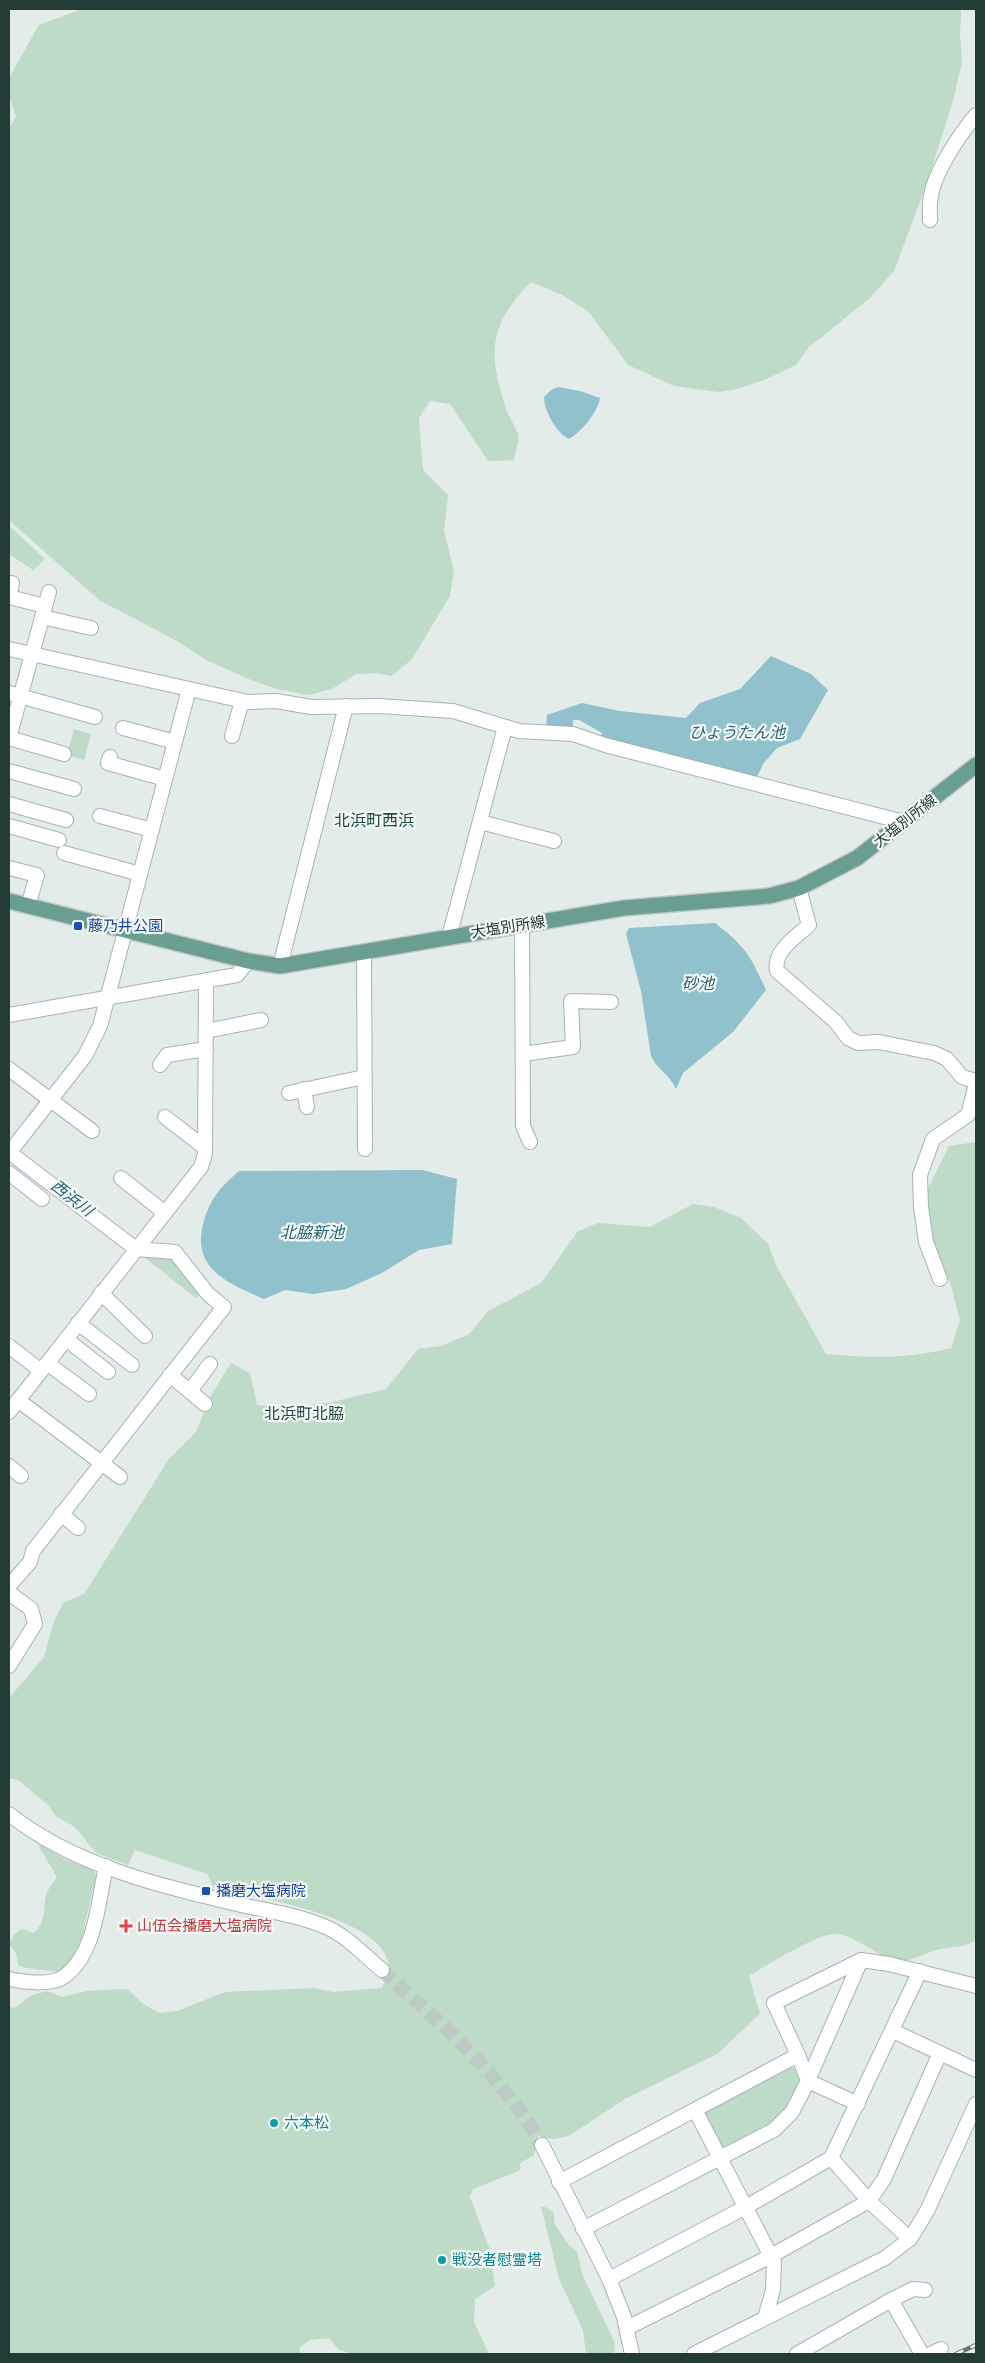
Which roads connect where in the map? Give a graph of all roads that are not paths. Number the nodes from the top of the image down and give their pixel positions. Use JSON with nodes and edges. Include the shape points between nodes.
{"nodes":[{"id":1,"x":976,"y":115,"type":"edge"},
{"id":2,"x":930,"y":220,"type":"dead end"},
{"id":3,"x":12,"y":583,"type":"dead end"},
{"id":4,"x":49,"y":592,"type":"dead end"},
{"id":5,"x":9,"y":597,"type":"edge"},
{"id":6,"x":43,"y":612,"type":"junction"},
{"id":7,"x":91,"y":628,"type":"dead end"},
{"id":8,"x":9,"y":649,"type":"edge"},
{"id":9,"x":32,"y":654,"type":"junction"},
{"id":10,"x":189,"y":689,"type":"junction"},
{"id":11,"x":14,"y":694,"type":"edge"},
{"id":12,"x":242,"y":701,"type":"junction"},
{"id":13,"x":346,"y":706,"type":"junction"},
{"id":14,"x":95,"y":717,"type":"dead end"},
{"id":15,"x":505,"y":727,"type":"junction"},
{"id":16,"x":123,"y":728,"type":"dead end"},
{"id":17,"x":232,"y":736,"type":"dead end"},
{"id":18,"x":9,"y":738,"type":"edge"},
{"id":19,"x":175,"y":742,"type":"junction"},
{"id":20,"x":64,"y":754,"type":"dead end"},
{"id":21,"x":110,"y":757,"type":"dead end"},
{"id":22,"x":976,"y":765,"type":"edge"},
{"id":23,"x":9,"y":771,"type":"edge"},
{"id":24,"x":166,"y":779,"type":"junction"},
{"id":25,"x":74,"y":789,"type":"dead end"},
{"id":26,"x":9,"y":804,"type":"edge"},
{"id":27,"x":100,"y":816,"type":"dead end"},
{"id":28,"x":66,"y":820,"type":"dead end"},
{"id":29,"x":480,"y":822,"type":"junction"},
{"id":30,"x":904,"y":822,"type":"junction"},
{"id":31,"x":9,"y":826,"type":"edge"},
{"id":32,"x":152,"y":830,"type":"junction"},
{"id":33,"x":554,"y":841,"type":"dead end"},
{"id":34,"x":9,"y":868,"type":"edge"},
{"id":35,"x":140,"y":874,"type":"junction"},
{"id":36,"x":798,"y":888,"type":"junction"},
{"id":37,"x":9,"y":901,"type":"edge"},
{"id":38,"x":28,"y":906,"type":"junction"},
{"id":39,"x":522,"y":925,"type":"junction"},
{"id":40,"x":126,"y":931,"type":"junction"},
{"id":41,"x":450,"y":937,"type":"junction"},
{"id":42,"x":364,"y":953,"type":"junction"},
{"id":43,"x":248,"y":961,"type":"junction"},
{"id":44,"x":280,"y":966,"type":"junction"},
{"id":45,"x":206,"y":982,"type":"junction"},
{"id":46,"x":109,"y":998,"type":"junction"},
{"id":47,"x":611,"y":1002,"type":"dead end"},
{"id":48,"x":9,"y":1015,"type":"edge"},
{"id":49,"x":261,"y":1020,"type":"dead end"},
{"id":50,"x":206,"y":1031,"type":"junction"},
{"id":51,"x":206,"y":1049,"type":"junction"},
{"id":52,"x":523,"y":1054,"type":"junction"},
{"id":53,"x":160,"y":1065,"type":"dead end"},
{"id":54,"x":9,"y":1069,"type":"edge"},
{"id":55,"x":364,"y":1077,"type":"junction"},
{"id":56,"x":976,"y":1083,"type":"edge"},
{"id":57,"x":306,"y":1086,"type":"junction"},
{"id":58,"x":289,"y":1093,"type":"dead end"},
{"id":59,"x":51,"y":1099,"type":"junction"},
{"id":60,"x":307,"y":1107,"type":"dead end"},
{"id":61,"x":164,"y":1118,"type":"dead end"},
{"id":62,"x":92,"y":1131,"type":"dead end"},
{"id":63,"x":530,"y":1142,"type":"dead end"},
{"id":64,"x":206,"y":1148,"type":"junction"},
{"id":65,"x":365,"y":1149,"type":"dead end"},
{"id":66,"x":9,"y":1152,"type":"edge"},
{"id":67,"x":9,"y":1174,"type":"edge"},
{"id":68,"x":122,"y":1178,"type":"dead end"},
{"id":69,"x":42,"y":1199,"type":"dead end"},
{"id":70,"x":165,"y":1213,"type":"junction"},
{"id":71,"x":136,"y":1249,"type":"junction"},
{"id":72,"x":940,"y":1279,"type":"dead end"},
{"id":73,"x":101,"y":1293,"type":"junction"},
{"id":74,"x":78,"y":1324,"type":"junction"},
{"id":75,"x":145,"y":1336,"type":"dead end"},
{"id":76,"x":66,"y":1339,"type":"junction"},
{"id":77,"x":9,"y":1346,"type":"edge"},
{"id":78,"x":210,"y":1364,"type":"dead end"},
{"id":79,"x":132,"y":1365,"type":"dead end"},
{"id":80,"x":44,"y":1367,"type":"junction"},
{"id":81,"x":108,"y":1372,"type":"dead end"},
{"id":82,"x":170,"y":1375,"type":"junction"},
{"id":83,"x":190,"y":1392,"type":"junction"},
{"id":84,"x":89,"y":1394,"type":"dead end"},
{"id":85,"x":18,"y":1400,"type":"junction"},
{"id":86,"x":205,"y":1404,"type":"dead end"},
{"id":87,"x":9,"y":1412,"type":"edge"},
{"id":88,"x":101,"y":1463,"type":"junction"},
{"id":89,"x":9,"y":1466,"type":"edge"},
{"id":90,"x":21,"y":1476,"type":"dead end"},
{"id":91,"x":120,"y":1477,"type":"dead end"},
{"id":92,"x":61,"y":1514,"type":"junction"},
{"id":93,"x":78,"y":1528,"type":"dead end"},
{"id":94,"x":9,"y":1586,"type":"edge"},
{"id":95,"x":9,"y":1593,"type":"edge"},
{"id":96,"x":9,"y":1666,"type":"edge"},
{"id":97,"x":9,"y":1814,"type":"edge"},
{"id":98,"x":106,"y":1866,"type":"junction"},
{"id":99,"x":862,"y":1960,"type":"junction"},
{"id":100,"x":382,"y":1970,"type":"tunnel mouth"},
{"id":101,"x":920,"y":1971,"type":"junction"},
{"id":102,"x":9,"y":1979,"type":"edge"},
{"id":103,"x":976,"y":1986,"type":"edge"},
{"id":104,"x":893,"y":2031,"type":"junction"},
{"id":105,"x":940,"y":2054,"type":"junction"},
{"id":106,"x":798,"y":2055,"type":"junction"},
{"id":107,"x":976,"y":2070,"type":"edge"},
{"id":108,"x":808,"y":2081,"type":"junction"},
{"id":109,"x":858,"y":2104,"type":"junction"},
{"id":110,"x":976,"y":2104,"type":"edge"},
{"id":111,"x":695,"y":2110,"type":"junction"},
{"id":112,"x":542,"y":2145,"type":"tunnel mouth"},
{"id":113,"x":831,"y":2158,"type":"junction"},
{"id":114,"x":719,"y":2159,"type":"junction"},
{"id":115,"x":559,"y":2182,"type":"junction"},
{"id":116,"x":869,"y":2201,"type":"junction"},
{"id":117,"x":744,"y":2208,"type":"junction"},
{"id":118,"x":583,"y":2229,"type":"junction"},
{"id":119,"x":910,"y":2239,"type":"junction"},
{"id":120,"x":771,"y":2256,"type":"junction"},
{"id":121,"x":609,"y":2280,"type":"junction"},
{"id":122,"x":925,"y":2290,"type":"dead end"},
{"id":123,"x":891,"y":2300,"type":"junction"},
{"id":124,"x":765,"y":2318,"type":"junction"},
{"id":125,"x":627,"y":2328,"type":"junction"},
{"id":126,"x":632,"y":2354,"type":"edge"},
{"id":127,"x":694,"y":2354,"type":"edge"},
{"id":128,"x":798,"y":2354,"type":"edge"},
{"id":129,"x":922,"y":2354,"type":"edge"}],
"edges":[{"from":1,"to":2,"type":"street","via":[[958,138],[941,170],[931,195]]},
{"from":3,"to":5,"type":"street"},
{"from":4,"to":6,"type":"street"},
{"from":5,"to":6,"type":"street"},
{"from":6,"to":7,"type":"street"},
{"from":6,"to":9,"type":"street"},
{"from":8,"to":9,"type":"street"},
{"from":9,"to":10,"type":"street"},
{"from":9,"to":11,"type":"street"},
{"from":10,"to":12,"type":"street"},
{"from":10,"to":19,"type":"street"},
{"from":11,"to":14,"type":"street"},
{"from":11,"to":18,"type":"street"},
{"from":12,"to":13,"type":"street"},
{"from":12,"to":17,"type":"street"},
{"from":13,"to":15,"type":"street","via":[[453,710]]},
{"from":13,"to":44,"type":"street"},
{"from":15,"to":29,"type":"street"},
{"from":15,"to":30,"type":"street","via":[[535,733],[573,734]]},
{"from":16,"to":19,"type":"street"},
{"from":18,"to":20,"type":"street"},
{"from":19,"to":24,"type":"street"},
{"from":21,"to":24,"type":"street","via":[[108,763]]},
{"from":22,"to":30,"type":"main road","name":"大塩別所線"},
{"from":23,"to":25,"type":"street"},
{"from":24,"to":32,"type":"street"},
{"from":26,"to":28,"type":"street"},
{"from":27,"to":32,"type":"street"},
{"from":29,"to":33,"type":"street"},
{"from":29,"to":41,"type":"street"},
{"from":30,"to":36,"type":"main road","name":"大塩別所線","via":[[858,858]]},
{"from":31,"to":35,"type":"street"},
{"from":32,"to":35,"type":"street"},
{"from":34,"to":38,"type":"street","via":[[37,875]]},
{"from":35,"to":40,"type":"street"},
{"from":36,"to":39,"type":"main road","name":"大塩別所線","via":[[769,896],[624,908]]},
{"from":36,"to":56,"type":"street","via":[[809,925],[779,953],[775,962],[777,971],[836,1022],[848,1038],[858,1043],[879,1042],[934,1053],[946,1059],[962,1077]]},
{"from":37,"to":38,"type":"main road","name":"大塩別所線"},
{"from":38,"to":40,"type":"main road","name":"大塩別所線"},
{"from":39,"to":41,"type":"main road","name":"大塩別所線"},
{"from":39,"to":52,"type":"street"},
{"from":40,"to":43,"type":"main road","name":"大塩別所線"},
{"from":40,"to":46,"type":"street"},
{"from":41,"to":42,"type":"main road","name":"大塩別所線"},
{"from":42,"to":44,"type":"main road","name":"大塩別所線"},
{"from":42,"to":55,"type":"street"},
{"from":43,"to":44,"type":"main road","name":"大塩別所線"},
{"from":43,"to":45,"type":"street","via":[[237,975]]},
{"from":45,"to":46,"type":"street"},
{"from":45,"to":50,"type":"street"},
{"from":46,"to":48,"type":"street"},
{"from":46,"to":59,"type":"street","via":[[90,1048]]},
{"from":47,"to":52,"type":"street","via":[[571,1001],[573,1047]]},
{"from":49,"to":50,"type":"street"},
{"from":50,"to":51,"type":"street"},
{"from":51,"to":53,"type":"street","via":[[167,1056]]},
{"from":51,"to":64,"type":"street"},
{"from":52,"to":63,"type":"street","via":[[523,1126]]},
{"from":54,"to":59,"type":"street"},
{"from":55,"to":57,"type":"street"},
{"from":55,"to":65,"type":"street"},
{"from":56,"to":72,"type":"street","via":[[968,1115],[933,1139],[920,1175],[926,1242]]},
{"from":57,"to":58,"type":"street"},
{"from":57,"to":60,"type":"street"},
{"from":59,"to":62,"type":"street"},
{"from":59,"to":66,"type":"street"},
{"from":61,"to":64,"type":"street"},
{"from":64,"to":70,"type":"street","via":[[201,1168]]},
{"from":66,"to":71,"type":"street"},
{"from":67,"to":69,"type":"street"},
{"from":68,"to":70,"type":"street"},
{"from":70,"to":71,"type":"street"},
{"from":71,"to":73,"type":"street"},
{"from":71,"to":82,"type":"street","via":[[175,1252],[208,1294],[224,1307]]},
{"from":73,"to":74,"type":"street"},
{"from":73,"to":75,"type":"street"},
{"from":74,"to":76,"type":"street"},
{"from":74,"to":79,"type":"street"},
{"from":76,"to":80,"type":"street"},
{"from":76,"to":81,"type":"street"},
{"from":77,"to":80,"type":"street"},
{"from":78,"to":83,"type":"street"},
{"from":80,"to":84,"type":"street"},
{"from":80,"to":85,"type":"street"},
{"from":82,"to":83,"type":"street"},
{"from":82,"to":88,"type":"street"},
{"from":83,"to":86,"type":"street"},
{"from":85,"to":87,"type":"street"},
{"from":85,"to":88,"type":"street"},
{"from":88,"to":91,"type":"street"},
{"from":88,"to":92,"type":"street"},
{"from":89,"to":90,"type":"street"},
{"from":92,"to":93,"type":"street"},
{"from":92,"to":94,"type":"street","via":[[33,1552],[30,1562]]},
{"from":95,"to":96,"type":"street","via":[[31,1610],[34,1624]]},
{"from":97,"to":98,"type":"street","via":[[60,1849]]},
{"from":98,"to":100,"type":"street","via":[[207,1897],[312,1921],[331,1929]]},
{"from":98,"to":102,"type":"street","via":[[86,1952],[64,1977],[33,1984]]},
{"from":99,"to":101,"type":"street"},
{"from":99,"to":106,"type":"street","via":[[774,2003]]},
{"from":99,"to":108,"type":"street"},
{"from":101,"to":103,"type":"street"},
{"from":101,"to":104,"type":"street"},
{"from":104,"to":105,"type":"street"},
{"from":104,"to":109,"type":"street"},
{"from":105,"to":107,"type":"street"},
{"from":105,"to":116,"type":"street","via":[[884,2179]]},
{"from":106,"to":108,"type":"street"},
{"from":106,"to":111,"type":"street"},
{"from":108,"to":109,"type":"street"},
{"from":108,"to":114,"type":"street","via":[[792,2112],[774,2130]]},
{"from":109,"to":113,"type":"street"},
{"from":110,"to":119,"type":"street","via":[[927,2211]]},
{"from":111,"to":114,"type":"street"},
{"from":111,"to":115,"type":"street"},
{"from":112,"to":115,"type":"street"},
{"from":113,"to":116,"type":"street"},
{"from":113,"to":117,"type":"street"},
{"from":114,"to":117,"type":"street"},
{"from":114,"to":118,"type":"street"},
{"from":115,"to":118,"type":"street"},
{"from":116,"to":119,"type":"street"},
{"from":116,"to":120,"type":"street"},
{"from":117,"to":120,"type":"street"},
{"from":117,"to":121,"type":"street"},
{"from":118,"to":121,"type":"street"},
{"from":119,"to":124,"type":"street","via":[[885,2258]]},
{"from":120,"to":124,"type":"street","via":[[774,2262],[773,2290]]},
{"from":120,"to":125,"type":"street"},
{"from":121,"to":125,"type":"street"},
{"from":122,"to":123,"type":"street","via":[[913,2289]]},
{"from":123,"to":128,"type":"street"},
{"from":123,"to":129,"type":"street"},
{"from":124,"to":127,"type":"street"},
{"from":125,"to":126,"type":"street"}]}
